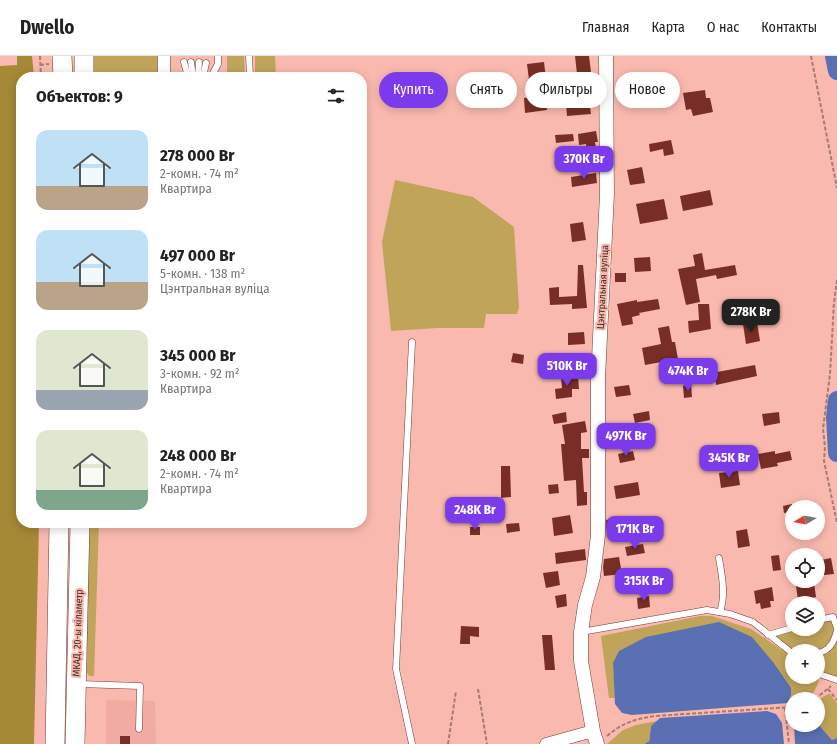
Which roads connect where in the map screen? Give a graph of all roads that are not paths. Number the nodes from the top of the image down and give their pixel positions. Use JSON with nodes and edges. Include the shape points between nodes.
{"nodes":[{"id":1,"x":62,"y":56,"type":"edge"},
{"id":2,"x":84,"y":56,"type":"edge"},
{"id":3,"x":164,"y":56,"type":"edge"},
{"id":4,"x":218,"y":56,"type":"edge"},
{"id":5,"x":249,"y":56,"type":"edge"},
{"id":6,"x":606,"y":56,"type":"edge"},
{"id":7,"x":199,"y":62,"type":"dead end"},
{"id":8,"x":206,"y":62,"type":"dead end"},
{"id":9,"x":63,"y":72,"type":"edge"},
{"id":10,"x":84,"y":72,"type":"edge"},
{"id":11,"x":164,"y":72,"type":"edge"},
{"id":12,"x":188,"y":72,"type":"edge"},
{"id":13,"x":191,"y":72,"type":"edge"},
{"id":14,"x":198,"y":72,"type":"edge"},
{"id":15,"x":204,"y":72,"type":"edge"},
{"id":16,"x":214,"y":72,"type":"edge"},
{"id":17,"x":250,"y":72,"type":"edge"},
{"id":18,"x":412,"y":342,"type":"dead end"},
{"id":19,"x":59,"y":528,"type":"edge"},
{"id":20,"x":80,"y":528,"type":"edge"},
{"id":21,"x":719,"y":558,"type":"dead end"},
{"id":22,"x":720,"y":612,"type":"junction"},
{"id":23,"x":825,"y":619,"type":"edge"},
{"id":24,"x":785,"y":630,"type":"edge"},
{"id":25,"x":837,"y":630,"type":"edge"},
{"id":26,"x":581,"y":632,"type":"junction"},
{"id":27,"x":768,"y":635,"type":"junction"},
{"id":28,"x":785,"y":648,"type":"edge"},
{"id":29,"x":825,"y":650,"type":"edge"},
{"id":30,"x":825,"y":676,"type":"edge"},
{"id":31,"x":837,"y":680,"type":"edge"},
{"id":32,"x":76,"y":684,"type":"junction"},
{"id":33,"x":139,"y":729,"type":"dead end"},
{"id":34,"x":596,"y":739,"type":"edge"},
{"id":35,"x":55,"y":744,"type":"edge"},
{"id":36,"x":75,"y":744,"type":"edge"},
{"id":37,"x":412,"y":744,"type":"edge"},
{"id":38,"x":546,"y":744,"type":"edge"}],
"edges":[{"from":1,"to":9,"type":"highway"},
{"from":2,"to":10,"type":"highway"},
{"from":3,"to":11,"type":"street"},
{"from":4,"to":16,"type":"lane","via":[[218,64]]},
{"from":5,"to":17,"type":"lane"},
{"from":6,"to":26,"type":"street","name":"Цэнтральная вуліца","via":[[607,194],[598,378],[598,535],[593,577]]},
{"from":7,"to":14,"type":"lane"},
{"from":8,"to":15,"type":"lane"},
{"from":12,"to":13,"type":"lane","via":[[187,62]]},
{"from":18,"to":37,"type":"lane","via":[[396,669]]},
{"from":19,"to":35,"type":"highway","name":"МКАД, 20-ы кіламетр"},
{"from":20,"to":32,"type":"highway","name":"МКАД, 20-ы кіламетр"},
{"from":21,"to":22,"type":"lane","via":[[724,590],[724,602]]},
{"from":22,"to":26,"type":"lane","via":[[707,610]]},
{"from":22,"to":27,"type":"lane","via":[[752,622]]},
{"from":23,"to":25,"type":"lane","via":[[833,617]]},
{"from":24,"to":27,"type":"lane"},
{"from":25,"to":29,"type":"lane","via":[[833,643]]},
{"from":26,"to":34,"type":"street","name":"Цэнтральная вуліца","via":[[581,661]]},
{"from":27,"to":28,"type":"lane"},
{"from":30,"to":31,"type":"lane"},
{"from":32,"to":33,"type":"lane","via":[[140,686]]},
{"from":32,"to":36,"type":"highway","name":"МКАД, 20-ы кіламетр"},
{"from":34,"to":38,"type":"street"}]}
